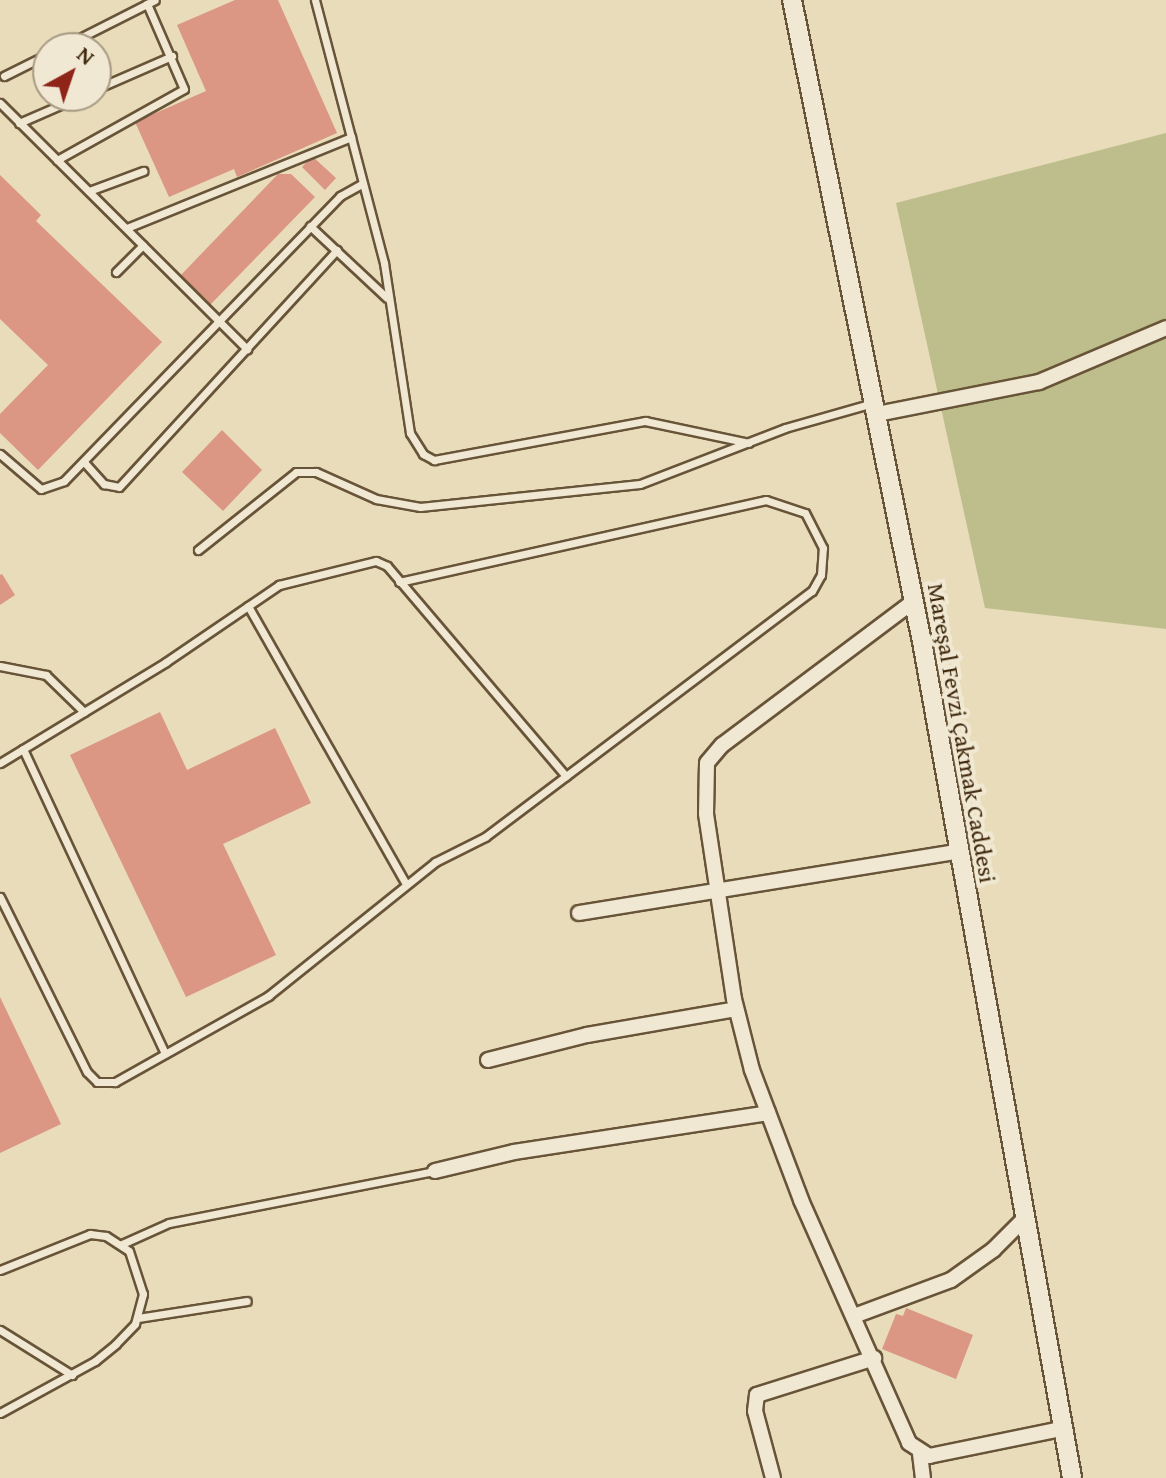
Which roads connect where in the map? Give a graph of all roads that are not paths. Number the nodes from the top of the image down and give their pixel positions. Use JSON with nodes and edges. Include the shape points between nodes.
{"nodes":[{"id":1,"x":315,"y":0,"type":"edge"},
{"id":2,"x":792,"y":0,"type":"edge"},
{"id":3,"x":151,"y":2,"type":"edge"},
{"id":4,"x":92,"y":32,"type":"edge"},
{"id":5,"x":172,"y":56,"type":"junction"},
{"id":6,"x":32,"y":61,"type":"edge"},
{"id":7,"x":1,"y":75,"type":"edge"},
{"id":8,"x":112,"y":82,"type":"edge"},
{"id":9,"x":0,"y":103,"type":"edge"},
{"id":10,"x":44,"y":112,"type":"edge"},
{"id":11,"x":19,"y":123,"type":"junction"},
{"id":12,"x":351,"y":137,"type":"junction"},
{"id":13,"x":57,"y":160,"type":"junction"},
{"id":14,"x":143,"y":171,"type":"dead end"},
{"id":15,"x":363,"y":183,"type":"junction"},
{"id":16,"x":89,"y":191,"type":"junction"},
{"id":17,"x":310,"y":226,"type":"junction"},
{"id":18,"x":127,"y":228,"type":"junction"},
{"id":19,"x":143,"y":245,"type":"junction"},
{"id":20,"x":337,"y":250,"type":"junction"},
{"id":21,"x":116,"y":272,"type":"dead end"},
{"id":22,"x":388,"y":300,"type":"junction"},
{"id":23,"x":218,"y":322,"type":"junction"},
{"id":24,"x":1166,"y":328,"type":"edge"},
{"id":25,"x":247,"y":349,"type":"junction"},
{"id":26,"x":876,"y":408,"type":"junction"},
{"id":27,"x":749,"y":443,"type":"junction"},
{"id":28,"x":0,"y":454,"type":"edge"},
{"id":29,"x":84,"y":462,"type":"junction"},
{"id":30,"x":198,"y":550,"type":"dead end"},
{"id":31,"x":399,"y":582,"type":"junction"},
{"id":32,"x":914,"y":601,"type":"junction"},
{"id":33,"x":248,"y":606,"type":"junction"},
{"id":34,"x":0,"y":666,"type":"edge"},
{"id":35,"x":84,"y":712,"type":"junction"},
{"id":36,"x":23,"y":749,"type":"junction"},
{"id":37,"x":0,"y":763,"type":"edge"},
{"id":38,"x":566,"y":776,"type":"junction"},
{"id":39,"x":960,"y":851,"type":"junction"},
{"id":40,"x":406,"y":884,"type":"junction"},
{"id":41,"x":716,"y":889,"type":"junction"},
{"id":42,"x":0,"y":897,"type":"edge"},
{"id":43,"x":579,"y":913,"type":"dead end"},
{"id":44,"x":736,"y":1009,"type":"junction"},
{"id":45,"x":165,"y":1054,"type":"junction"},
{"id":46,"x":488,"y":1060,"type":"dead end"},
{"id":47,"x":768,"y":1113,"type":"junction"},
{"id":48,"x":435,"y":1171,"type":"joint"},
{"id":49,"x":1026,"y":1217,"type":"junction"},
{"id":50,"x":122,"y":1244,"type":"junction"},
{"id":51,"x":0,"y":1270,"type":"edge"},
{"id":52,"x":247,"y":1301,"type":"dead end"},
{"id":53,"x":854,"y":1316,"type":"junction"},
{"id":54,"x":138,"y":1318,"type":"junction"},
{"id":55,"x":0,"y":1330,"type":"edge"},
{"id":56,"x":874,"y":1358,"type":"junction"},
{"id":57,"x":72,"y":1375,"type":"junction"},
{"id":58,"x":0,"y":1413,"type":"edge"},
{"id":59,"x":1065,"y":1428,"type":"junction"},
{"id":60,"x":920,"y":1454,"type":"junction"},
{"id":61,"x":773,"y":1478,"type":"edge"},
{"id":62,"x":923,"y":1478,"type":"edge"},
{"id":63,"x":1072,"y":1478,"type":"edge"}],
"edges":[{"from":1,"to":12,"type":"lane"},
{"from":2,"to":26,"type":"street","name":"Mareşal Fevzi Çakmak Caddesi"},
{"from":3,"to":4,"type":"lane"},
{"from":3,"to":5,"type":"lane"},
{"from":5,"to":8,"type":"lane"},
{"from":5,"to":13,"type":"lane","via":[[185,84],[181,92]]},
{"from":6,"to":7,"type":"lane"},
{"from":9,"to":11,"type":"lane"},
{"from":10,"to":11,"type":"lane"},
{"from":11,"to":13,"type":"lane"},
{"from":12,"to":15,"type":"lane"},
{"from":12,"to":18,"type":"lane"},
{"from":13,"to":16,"type":"lane"},
{"from":14,"to":16,"type":"lane"},
{"from":15,"to":17,"type":"lane","via":[[340,196]]},
{"from":15,"to":22,"type":"lane"},
{"from":16,"to":18,"type":"lane"},
{"from":17,"to":20,"type":"lane"},
{"from":17,"to":23,"type":"lane"},
{"from":18,"to":19,"type":"lane"},
{"from":19,"to":21,"type":"lane"},
{"from":19,"to":23,"type":"lane"},
{"from":20,"to":22,"type":"lane"},
{"from":20,"to":25,"type":"lane"},
{"from":22,"to":27,"type":"lane","via":[[410,433],[423,454],[434,460],[645,421]]},
{"from":23,"to":25,"type":"lane"},
{"from":23,"to":29,"type":"lane"},
{"from":24,"to":26,"type":"street","via":[[1039,382]]},
{"from":25,"to":29,"type":"lane","via":[[119,487],[104,484]]},
{"from":26,"to":27,"type":"lane"},
{"from":26,"to":32,"type":"street","name":"Mareşal Fevzi Çakmak Caddesi"},
{"from":27,"to":30,"type":"lane","via":[[640,484],[420,507],[376,499],[316,472],[296,472]]},
{"from":28,"to":29,"type":"lane","via":[[41,489],[64,481]]},
{"from":31,"to":33,"type":"lane","via":[[387,566],[367,561],[279,585]]},
{"from":31,"to":38,"type":"lane"},
{"from":31,"to":38,"type":"lane","via":[[766,500],[795,507],[811,519],[822,536],[824,562],[812,591]]},
{"from":32,"to":39,"type":"street","name":"Mareşal Fevzi Çakmak Caddesi"},
{"from":32,"to":41,"type":"street","via":[[722,745],[707,763],[703,785]]},
{"from":33,"to":35,"type":"lane"},
{"from":33,"to":40,"type":"lane"},
{"from":34,"to":35,"type":"lane","via":[[46,675]]},
{"from":35,"to":36,"type":"lane"},
{"from":36,"to":37,"type":"lane"},
{"from":36,"to":45,"type":"lane"},
{"from":38,"to":40,"type":"lane","via":[[485,837],[435,862]]},
{"from":39,"to":41,"type":"street"},
{"from":39,"to":49,"type":"street","name":"Mareşal Fevzi Çakmak Caddesi"},
{"from":40,"to":45,"type":"lane","via":[[268,996]]},
{"from":41,"to":43,"type":"street"},
{"from":41,"to":44,"type":"street"},
{"from":42,"to":45,"type":"lane","via":[[87,1072],[97,1082],[115,1082]]},
{"from":44,"to":46,"type":"street","via":[[587,1035]]},
{"from":44,"to":47,"type":"street"},
{"from":47,"to":48,"type":"street","via":[[514,1152]]},
{"from":47,"to":53,"type":"street"},
{"from":48,"to":50,"type":"lane","via":[[169,1223]]},
{"from":49,"to":53,"type":"street","via":[[993,1250],[951,1280]]},
{"from":49,"to":59,"type":"street","name":"Mareşal Fevzi Çakmak Caddesi"},
{"from":50,"to":51,"type":"lane","via":[[90,1234]]},
{"from":50,"to":54,"type":"lane","via":[[142,1282]]},
{"from":52,"to":54,"type":"lane"},
{"from":53,"to":56,"type":"street"},
{"from":54,"to":57,"type":"lane","via":[[116,1344]]},
{"from":55,"to":57,"type":"lane"},
{"from":56,"to":60,"type":"street","via":[[909,1443]]},
{"from":56,"to":61,"type":"street","via":[[757,1395],[755,1411]]},
{"from":57,"to":58,"type":"lane"},
{"from":59,"to":60,"type":"street"},
{"from":59,"to":63,"type":"street","name":"Mareşal Fevzi Çakmak Caddesi"},
{"from":60,"to":62,"type":"street"}]}
